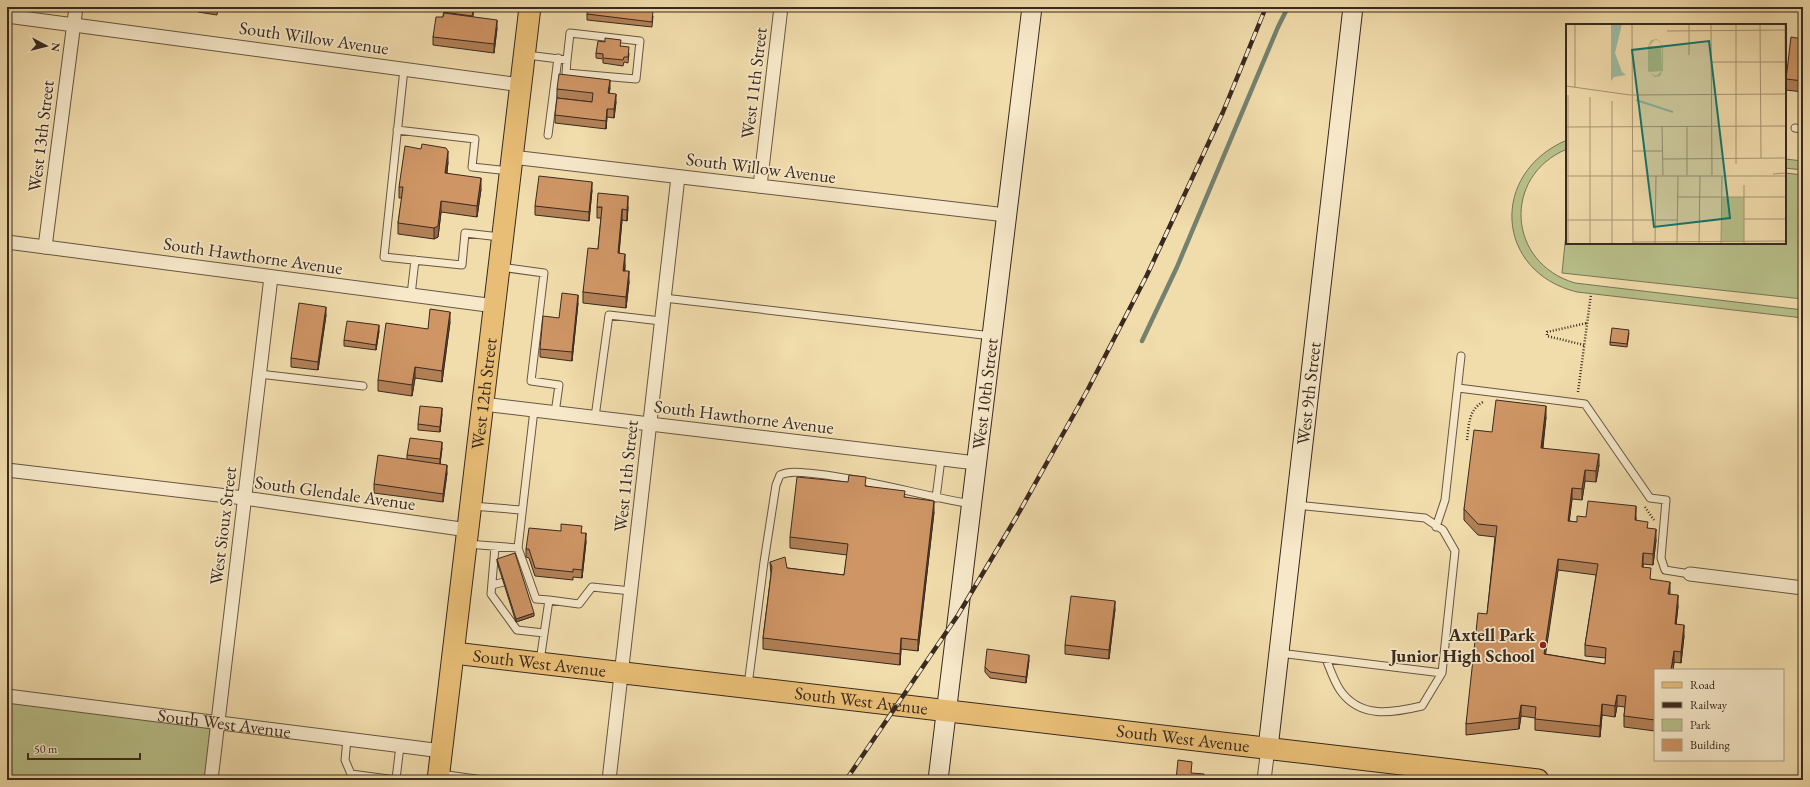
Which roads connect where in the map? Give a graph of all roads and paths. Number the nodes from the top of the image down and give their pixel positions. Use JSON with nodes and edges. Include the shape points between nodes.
{"nodes":[{"id":1,"x":76,"y":7,"type":"edge"},
{"id":2,"x":530,"y":7,"type":"edge"},
{"id":3,"x":781,"y":7,"type":"edge"},
{"id":4,"x":1032,"y":7,"type":"edge"},
{"id":5,"x":1353,"y":7,"type":"edge"},
{"id":6,"x":7,"y":16,"type":"edge"},
{"id":7,"x":74,"y":24,"type":"junction"},
{"id":8,"x":524,"y":55,"type":"junction"},
{"id":9,"x":558,"y":58,"type":"junction"},
{"id":10,"x":567,"y":60,"type":"junction"},
{"id":11,"x":404,"y":69,"type":"junction"},
{"id":12,"x":521,"y":85,"type":"junction"},
{"id":13,"x":1795,"y":128,"type":"dead end"},
{"id":14,"x":1803,"y":129,"type":"edge"},
{"id":15,"x":398,"y":130,"type":"junction"},
{"id":16,"x":548,"y":135,"type":"dead end"},
{"id":17,"x":511,"y":164,"type":"junction"},
{"id":18,"x":678,"y":177,"type":"junction"},
{"id":19,"x":760,"y":186,"type":"junction"},
{"id":20,"x":1006,"y":215,"type":"junction"},
{"id":21,"x":503,"y":237,"type":"junction"},
{"id":22,"x":7,"y":242,"type":"edge"},
{"id":23,"x":45,"y":247,"type":"junction"},
{"id":24,"x":415,"y":260,"type":"junction"},
{"id":25,"x":499,"y":267,"type":"junction"},
{"id":26,"x":271,"y":277,"type":"junction"},
{"id":27,"x":1591,"y":294,"type":"dead end"},
{"id":28,"x":411,"y":295,"type":"junction"},
{"id":29,"x":664,"y":298,"type":"junction"},
{"id":30,"x":495,"y":306,"type":"junction"},
{"id":31,"x":661,"y":322,"type":"junction"},
{"id":32,"x":1587,"y":323,"type":"junction"},
{"id":33,"x":992,"y":336,"type":"junction"},
{"id":34,"x":1584,"y":345,"type":"junction"},
{"id":35,"x":1461,"y":356,"type":"dead end"},
{"id":36,"x":259,"y":374,"type":"junction"},
{"id":37,"x":363,"y":386,"type":"dead end"},
{"id":38,"x":1458,"y":388,"type":"junction"},
{"id":39,"x":1488,"y":400,"type":"dead end"},
{"id":40,"x":1576,"y":403,"type":"junction"},
{"id":41,"x":483,"y":404,"type":"junction"},
{"id":42,"x":534,"y":410,"type":"junction"},
{"id":43,"x":556,"y":413,"type":"junction"},
{"id":44,"x":595,"y":417,"type":"junction"},
{"id":45,"x":650,"y":424,"type":"junction"},
{"id":46,"x":1467,"y":440,"type":"dead end"},
{"id":47,"x":941,"y":459,"type":"junction"},
{"id":48,"x":976,"y":463,"type":"junction"},
{"id":49,"x":7,"y":470,"type":"edge"},
{"id":50,"x":244,"y":498,"type":"junction"},
{"id":51,"x":936,"y":498,"type":"junction"},
{"id":52,"x":971,"y":504,"type":"junction"},
{"id":53,"x":1643,"y":504,"type":"dead end"},
{"id":54,"x":1296,"y":505,"type":"junction"},
{"id":55,"x":471,"y":506,"type":"junction"},
{"id":56,"x":521,"y":510,"type":"junction"},
{"id":57,"x":1657,"y":524,"type":"dead end"},
{"id":58,"x":1436,"y":527,"type":"junction"},
{"id":59,"x":467,"y":537,"type":"junction"},
{"id":60,"x":495,"y":547,"type":"junction"},
{"id":61,"x":518,"y":548,"type":"junction"},
{"id":62,"x":1690,"y":574,"type":"joint"},
{"id":63,"x":504,"y":582,"type":"edge"},
{"id":64,"x":492,"y":585,"type":"junction"},
{"id":65,"x":1803,"y":588,"type":"edge"},
{"id":66,"x":631,"y":591,"type":"junction"},
{"id":67,"x":549,"y":600,"type":"junction"},
{"id":68,"x":512,"y":608,"type":"edge"},
{"id":69,"x":503,"y":610,"type":"junction"},
{"id":70,"x":544,"y":633,"type":"junction"},
{"id":71,"x":454,"y":653,"type":"junction"},
{"id":72,"x":1279,"y":653,"type":"junction"},
{"id":73,"x":1326,"y":659,"type":"junction"},
{"id":74,"x":540,"y":663,"type":"junction"},
{"id":75,"x":622,"y":673,"type":"junction"},
{"id":76,"x":1442,"y":673,"type":"junction"},
{"id":77,"x":748,"y":688,"type":"junction"},
{"id":78,"x":7,"y":696,"type":"edge"},
{"id":79,"x":946,"y":710,"type":"junction"},
{"id":80,"x":219,"y":723,"type":"junction"},
{"id":81,"x":347,"y":739,"type":"junction"},
{"id":82,"x":400,"y":746,"type":"junction"},
{"id":83,"x":1268,"y":748,"type":"junction"},
{"id":84,"x":442,"y":751,"type":"junction"},
{"id":85,"x":351,"y":777,"type":"edge"},
{"id":86,"x":439,"y":777,"type":"edge"},
{"id":87,"x":212,"y":780,"type":"edge"},
{"id":88,"x":396,"y":780,"type":"edge"},
{"id":89,"x":404,"y":780,"type":"edge"},
{"id":90,"x":483,"y":780,"type":"edge"},
{"id":91,"x":609,"y":780,"type":"edge"},
{"id":92,"x":938,"y":780,"type":"edge"},
{"id":93,"x":1264,"y":780,"type":"edge"},
{"id":94,"x":1538,"y":780,"type":"edge"}],
"edges":[{"from":1,"to":7,"type":"street","name":"West 13th Street"},
{"from":2,"to":8,"type":"main road","name":"West 12th Street"},
{"from":3,"to":19,"type":"street","name":"West 11th Street"},
{"from":4,"to":20,"type":"street","name":"West 10th Street"},
{"from":5,"to":54,"type":"street","name":"West 9th Street"},
{"from":6,"to":7,"type":"street","name":"South Willow Avenue"},
{"from":7,"to":11,"type":"street","name":"South Willow Avenue"},
{"from":7,"to":23,"type":"street","name":"West 13th Street"},
{"from":8,"to":9,"type":"lane"},
{"from":8,"to":12,"type":"main road","name":"West 12th Street"},
{"from":9,"to":10,"type":"lane"},
{"from":9,"to":16,"type":"lane"},
{"from":10,"to":10,"type":"lane","via":[[566,73],[636,79],[640,40],[570,33]]},
{"from":11,"to":12,"type":"street","name":"South Willow Avenue"},
{"from":11,"to":15,"type":"lane"},
{"from":12,"to":17,"type":"main road","name":"West 12th Street"},
{"from":13,"to":14,"type":"lane"},
{"from":15,"to":17,"type":"lane","via":[[475,139],[472,167]]},
{"from":15,"to":24,"type":"lane","via":[[384,257]]},
{"from":17,"to":18,"type":"street","name":"South Willow Avenue"},
{"from":17,"to":21,"type":"main road","name":"West 12th Street"},
{"from":18,"to":19,"type":"street","name":"South Willow Avenue"},
{"from":18,"to":29,"type":"street","name":"West 11th Street"},
{"from":19,"to":20,"type":"street","name":"South Willow Avenue"},
{"from":20,"to":33,"type":"street","name":"West 10th Street"},
{"from":21,"to":24,"type":"lane","via":[[465,233],[462,265]]},
{"from":21,"to":25,"type":"main road","name":"West 12th Street"},
{"from":22,"to":23,"type":"street","name":"South Hawthorne Avenue"},
{"from":23,"to":26,"type":"street","name":"South Hawthorne Avenue"},
{"from":24,"to":28,"type":"lane"},
{"from":25,"to":30,"type":"main road","name":"West 12th Street"},
{"from":25,"to":43,"type":"lane","via":[[544,273],[531,381],[559,385]]},
{"from":26,"to":28,"type":"street","name":"South Hawthorne Avenue"},
{"from":26,"to":36,"type":"street","name":"West Sioux Street"},
{"from":27,"to":32,"type":"path"},
{"from":28,"to":30,"type":"street","name":"South Hawthorne Avenue"},
{"from":29,"to":31,"type":"street","name":"West 11th Street"},
{"from":29,"to":33,"type":"lane"},
{"from":30,"to":41,"type":"main road","name":"West 12th Street"},
{"from":31,"to":44,"type":"lane","via":[[609,315]]},
{"from":31,"to":45,"type":"street","name":"West 11th Street"},
{"from":32,"to":34,"type":"path"},
{"from":32,"to":34,"type":"path","via":[[1547,332],[1547,336]]},
{"from":33,"to":48,"type":"street","name":"West 10th Street"},
{"from":34,"to":40,"type":"path"},
{"from":35,"to":38,"type":"lane"},
{"from":36,"to":37,"type":"lane"},
{"from":36,"to":50,"type":"street","name":"West Sioux Street"},
{"from":38,"to":40,"type":"lane"},
{"from":38,"to":58,"type":"lane","via":[[1445,500]]},
{"from":39,"to":46,"type":"path","via":[[1478,405],[1471,415]]},
{"from":40,"to":62,"type":"lane","via":[[1586,404],[1650,498],[1666,500],[1662,558],[1665,570]]},
{"from":41,"to":42,"type":"street","name":"South Hawthorne Avenue"},
{"from":41,"to":55,"type":"main road","name":"West 12th Street"},
{"from":42,"to":43,"type":"street","name":"South Hawthorne Avenue"},
{"from":42,"to":56,"type":"lane"},
{"from":43,"to":44,"type":"street","name":"South Hawthorne Avenue"},
{"from":44,"to":45,"type":"street","name":"South Hawthorne Avenue"},
{"from":45,"to":47,"type":"street","name":"South Hawthorne Avenue"},
{"from":45,"to":66,"type":"street","name":"West 11th Street"},
{"from":47,"to":48,"type":"street","name":"South Hawthorne Avenue"},
{"from":47,"to":51,"type":"lane"},
{"from":48,"to":52,"type":"street","name":"West 10th Street"},
{"from":49,"to":50,"type":"street","name":"South Glendale Avenue"},
{"from":50,"to":59,"type":"street","name":"South Glendale Avenue"},
{"from":50,"to":80,"type":"street","name":"West Sioux Street"},
{"from":51,"to":52,"type":"lane"},
{"from":51,"to":77,"type":"lane","via":[[852,478],[799,473],[780,475],[776,485],[764,562]]},
{"from":52,"to":79,"type":"street","name":"West 10th Street"},
{"from":53,"to":57,"type":"path"},
{"from":54,"to":58,"type":"lane","via":[[1425,518]]},
{"from":54,"to":72,"type":"street","name":"West 9th Street"},
{"from":55,"to":56,"type":"lane"},
{"from":55,"to":59,"type":"main road","name":"West 12th Street"},
{"from":56,"to":61,"type":"lane"},
{"from":58,"to":76,"type":"lane","via":[[1443,530],[1455,551]]},
{"from":59,"to":60,"type":"lane"},
{"from":59,"to":71,"type":"main road","name":"West 12th Street"},
{"from":60,"to":61,"type":"lane"},
{"from":60,"to":64,"type":"lane"},
{"from":61,"to":67,"type":"lane","via":[[533,600]]},
{"from":62,"to":65,"type":"street"},
{"from":63,"to":64,"type":"lane"},
{"from":64,"to":69,"type":"lane","via":[[491,594]]},
{"from":66,"to":67,"type":"lane","via":[[592,587],[579,604]]},
{"from":66,"to":75,"type":"street","name":"West 11th Street"},
{"from":67,"to":70,"type":"lane"},
{"from":68,"to":69,"type":"lane"},
{"from":69,"to":70,"type":"lane","via":[[516,630]]},
{"from":70,"to":74,"type":"lane"},
{"from":71,"to":74,"type":"main road","name":"South West Avenue"},
{"from":71,"to":84,"type":"main road","name":"West 12th Street"},
{"from":72,"to":73,"type":"lane"},
{"from":72,"to":83,"type":"street","name":"West 9th Street"},
{"from":73,"to":76,"type":"lane"},
{"from":73,"to":76,"type":"lane","via":[[1339,689],[1350,702],[1363,709],[1394,713],[1422,706]]},
{"from":74,"to":75,"type":"main road","name":"South West Avenue"},
{"from":75,"to":77,"type":"main road","name":"South West Avenue"},
{"from":75,"to":91,"type":"street","name":"West 11th Street"},
{"from":77,"to":79,"type":"main road","name":"South West Avenue"},
{"from":78,"to":80,"type":"street","name":"South West Avenue"},
{"from":79,"to":83,"type":"main road","name":"South West Avenue"},
{"from":79,"to":92,"type":"street","name":"West 10th Street"},
{"from":80,"to":81,"type":"street","name":"South West Avenue"},
{"from":80,"to":87,"type":"street","name":"West Sioux Street"},
{"from":81,"to":82,"type":"street","name":"South West Avenue"},
{"from":81,"to":85,"type":"lane","via":[[345,760]]},
{"from":82,"to":84,"type":"street","name":"South West Avenue"},
{"from":82,"to":88,"type":"lane"},
{"from":83,"to":93,"type":"street","name":"West 9th Street"},
{"from":83,"to":94,"type":"main road","name":"South West Avenue"},
{"from":84,"to":86,"type":"main road","name":"West 12th Street"},
{"from":85,"to":88,"type":"lane"},
{"from":86,"to":90,"type":"lane"},
{"from":88,"to":89,"type":"lane"}]}
